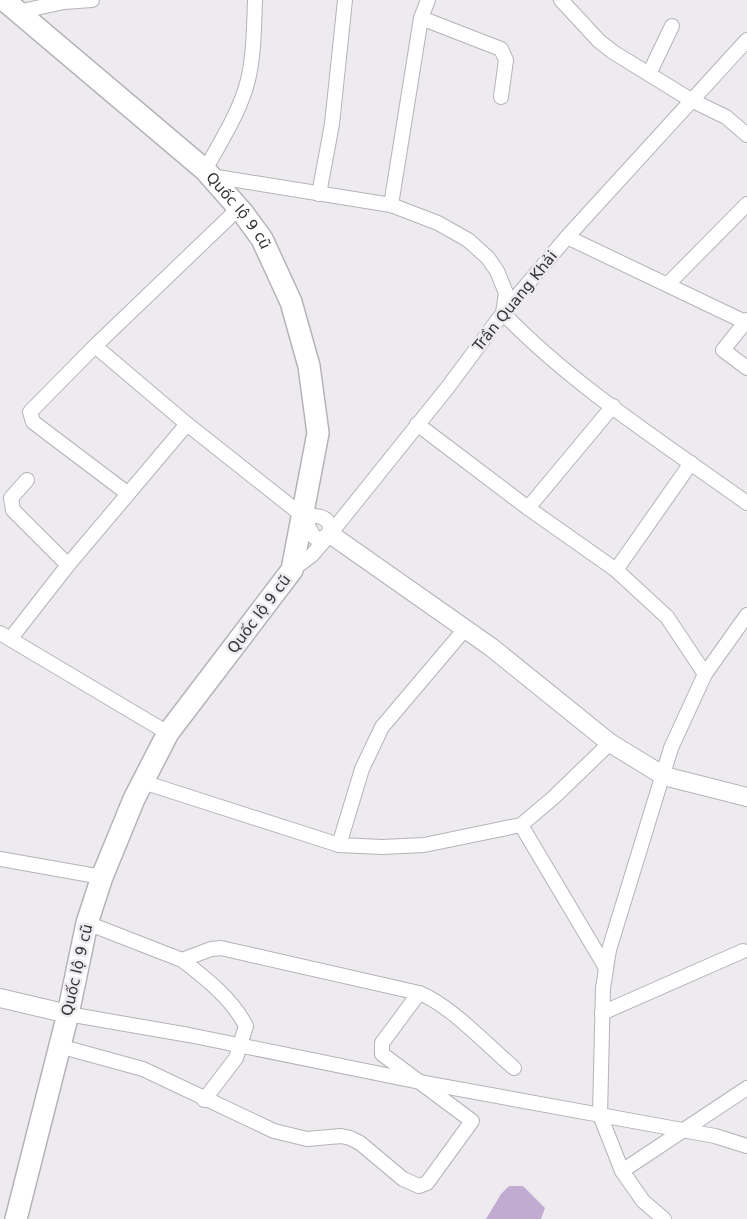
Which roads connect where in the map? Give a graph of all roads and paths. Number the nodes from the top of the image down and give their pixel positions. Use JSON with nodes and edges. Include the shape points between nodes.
{"nodes":[{"id":1,"x":92,"y":0,"type":"edge"},
{"id":2,"x":256,"y":0,"type":"edge"},
{"id":3,"x":346,"y":0,"type":"edge"},
{"id":4,"x":428,"y":0,"type":"edge"},
{"id":5,"x":561,"y":0,"type":"edge"},
{"id":6,"x":64,"y":1,"type":"edge"},
{"id":7,"x":11,"y":6,"type":"edge"},
{"id":8,"x":421,"y":18,"type":"junction"},
{"id":9,"x":672,"y":26,"type":"dead end"},
{"id":10,"x":747,"y":40,"type":"edge"},
{"id":11,"x":649,"y":74,"type":"junction"},
{"id":12,"x":501,"y":97,"type":"dead end"},
{"id":13,"x":691,"y":100,"type":"junction"},
{"id":14,"x":747,"y":135,"type":"edge"},
{"id":15,"x":208,"y":173,"type":"junction"},
{"id":16,"x":319,"y":194,"type":"junction"},
{"id":17,"x":391,"y":206,"type":"junction"},
{"id":18,"x":746,"y":207,"type":"edge"},
{"id":19,"x":239,"y":208,"type":"junction"},
{"id":20,"x":567,"y":237,"type":"junction"},
{"id":21,"x":668,"y":284,"type":"junction"},
{"id":22,"x":503,"y":313,"type":"junction"},
{"id":23,"x":746,"y":321,"type":"edge"},
{"id":24,"x":95,"y":346,"type":"junction"},
{"id":25,"x":747,"y":368,"type":"edge"},
{"id":26,"x":613,"y":406,"type":"junction"},
{"id":27,"x":187,"y":424,"type":"junction"},
{"id":28,"x":417,"y":424,"type":"junction"},
{"id":29,"x":691,"y":463,"type":"junction"},
{"id":30,"x":27,"y":480,"type":"dead end"},
{"id":31,"x":127,"y":493,"type":"junction"},
{"id":32,"x":747,"y":503,"type":"edge"},
{"id":33,"x":528,"y":508,"type":"junction"},
{"id":34,"x":303,"y":516,"type":"junction"},
{"id":35,"x":330,"y":534,"type":"junction"},
{"id":36,"x":68,"y":564,"type":"junction"},
{"id":37,"x":292,"y":570,"type":"junction"},
{"id":38,"x":616,"y":570,"type":"junction"},
{"id":39,"x":747,"y":615,"type":"edge"},
{"id":40,"x":465,"y":629,"type":"junction"},
{"id":41,"x":5,"y":635,"type":"edge"},
{"id":42,"x":705,"y":674,"type":"junction"},
{"id":43,"x":168,"y":733,"type":"junction"},
{"id":44,"x":610,"y":743,"type":"junction"},
{"id":45,"x":664,"y":776,"type":"junction"},
{"id":46,"x":143,"y":782,"type":"junction"},
{"id":47,"x":747,"y":797,"type":"edge"},
{"id":48,"x":521,"y":825,"type":"junction"},
{"id":49,"x":339,"y":845,"type":"junction"},
{"id":50,"x":0,"y":859,"type":"edge"},
{"id":51,"x":102,"y":877,"type":"junction"},
{"id":52,"x":87,"y":923,"type":"junction"},
{"id":53,"x":743,"y":951,"type":"dead end"},
{"id":54,"x":182,"y":960,"type":"junction"},
{"id":55,"x":606,"y":968,"type":"junction"},
{"id":56,"x":419,"y":993,"type":"junction"},
{"id":57,"x":0,"y":998,"type":"edge"},
{"id":58,"x":602,"y":1012,"type":"junction"},
{"id":59,"x":68,"y":1014,"type":"junction"},
{"id":60,"x":59,"y":1046,"type":"junction"},
{"id":61,"x":242,"y":1046,"type":"junction"},
{"id":62,"x":514,"y":1068,"type":"dead end"},
{"id":63,"x":420,"y":1082,"type":"junction"},
{"id":64,"x":747,"y":1088,"type":"edge"},
{"id":65,"x":204,"y":1100,"type":"junction"},
{"id":66,"x":600,"y":1115,"type":"junction"},
{"id":67,"x":684,"y":1130,"type":"junction"},
{"id":68,"x":747,"y":1146,"type":"edge"},
{"id":69,"x":622,"y":1171,"type":"junction"},
{"id":70,"x":16,"y":1219,"type":"edge"},
{"id":71,"x":664,"y":1219,"type":"edge"}],
"edges":[{"from":1,"to":6,"type":"street"},
{"from":2,"to":15,"type":"street","via":[[248,81]]},
{"from":3,"to":16,"type":"street","via":[[332,124]]},
{"from":4,"to":8,"type":"street"},
{"from":5,"to":11,"type":"street","via":[[598,41]]},
{"from":6,"to":7,"type":"street"},
{"from":7,"to":15,"type":"main road","name":"Quốc lộ 9 cũ"},
{"from":8,"to":12,"type":"street","via":[[504,52],[506,60]]},
{"from":8,"to":17,"type":"street"},
{"from":9,"to":11,"type":"street"},
{"from":10,"to":13,"type":"street","name":"Trần Quang Khải"},
{"from":11,"to":13,"type":"street"},
{"from":13,"to":14,"type":"street","via":[[726,117]]},
{"from":13,"to":20,"type":"street","name":"Trần Quang Khải"},
{"from":15,"to":16,"type":"street"},
{"from":15,"to":19,"type":"main road","name":"Quốc lộ 9 cũ"},
{"from":16,"to":17,"type":"street"},
{"from":17,"to":22,"type":"street","via":[[438,223],[468,240],[488,258],[506,293]]},
{"from":18,"to":21,"type":"street"},
{"from":19,"to":24,"type":"street"},
{"from":19,"to":34,"type":"main road","name":"Quốc lộ 9 cũ","via":[[262,239],[291,302],[309,366],[318,433]]},
{"from":20,"to":21,"type":"street"},
{"from":20,"to":22,"type":"street","name":"Trần Quang Khải"},
{"from":21,"to":23,"type":"street"},
{"from":22,"to":26,"type":"street","via":[[527,338]]},
{"from":22,"to":28,"type":"street","name":"Trần Quang Khải"},
{"from":23,"to":25,"type":"street","via":[[723,350]]},
{"from":24,"to":27,"type":"street"},
{"from":24,"to":31,"type":"street","via":[[32,409],[30,416]]},
{"from":26,"to":29,"type":"street"},
{"from":26,"to":33,"type":"street"},
{"from":27,"to":31,"type":"street"},
{"from":27,"to":34,"type":"street"},
{"from":28,"to":33,"type":"street"},
{"from":28,"to":35,"type":"street","name":"Trần Quang Khải"},
{"from":29,"to":32,"type":"street"},
{"from":29,"to":38,"type":"street"},
{"from":30,"to":36,"type":"street","via":[[11,498],[13,510]]},
{"from":31,"to":36,"type":"street"},
{"from":33,"to":38,"type":"street"},
{"from":34,"to":35,"type":"street","via":[[314,537],[320,539]]},
{"from":34,"to":37,"type":"main road","name":"Quốc lộ 9 cũ"},
{"from":35,"to":37,"type":"street","name":"Trần Quang Khải","via":[[312,555]]},
{"from":35,"to":40,"type":"street"},
{"from":36,"to":41,"type":"street"},
{"from":37,"to":43,"type":"main road","name":"Quốc lộ 9 cũ"},
{"from":38,"to":42,"type":"street","via":[[667,617]]},
{"from":39,"to":42,"type":"street"},
{"from":40,"to":44,"type":"street"},
{"from":40,"to":49,"type":"street","via":[[382,727],[362,769]]},
{"from":41,"to":43,"type":"street"},
{"from":42,"to":45,"type":"street","via":[[671,748]]},
{"from":43,"to":46,"type":"main road","name":"Quốc lộ 9 cũ"},
{"from":44,"to":45,"type":"street"},
{"from":44,"to":48,"type":"street"},
{"from":45,"to":47,"type":"street"},
{"from":45,"to":55,"type":"street"},
{"from":46,"to":49,"type":"street"},
{"from":46,"to":51,"type":"main road","name":"Quốc lộ 9 cũ"},
{"from":48,"to":49,"type":"street","via":[[424,845]]},
{"from":48,"to":55,"type":"street"},
{"from":50,"to":51,"type":"street"},
{"from":51,"to":52,"type":"main road","name":"Quốc lộ 9 cũ"},
{"from":52,"to":54,"type":"street"},
{"from":52,"to":59,"type":"main road","name":"Quốc lộ 9 cũ"},
{"from":53,"to":58,"type":"street"},
{"from":54,"to":56,"type":"street","via":[[220,948]]},
{"from":54,"to":61,"type":"street","via":[[225,996],[239,1013],[246,1026]]},
{"from":55,"to":58,"type":"street"},
{"from":56,"to":62,"type":"street","via":[[448,1011]]},
{"from":56,"to":63,"type":"street","via":[[382,1043],[381,1049],[382,1054]]},
{"from":57,"to":59,"type":"street"},
{"from":58,"to":66,"type":"street"},
{"from":59,"to":60,"type":"main road","name":"Quốc lộ 9 cũ"},
{"from":59,"to":61,"type":"street"},
{"from":60,"to":65,"type":"street","via":[[143,1069]]},
{"from":60,"to":70,"type":"main road","name":"Quốc lộ 9 cũ"},
{"from":61,"to":63,"type":"street"},
{"from":61,"to":65,"type":"street"},
{"from":63,"to":65,"type":"street","via":[[472,1121],[427,1183],[419,1186],[403,1179],[350,1138],[297,1138]]},
{"from":63,"to":66,"type":"street"},
{"from":64,"to":67,"type":"street"},
{"from":66,"to":67,"type":"street"},
{"from":66,"to":69,"type":"street"},
{"from":67,"to":68,"type":"street"},
{"from":67,"to":69,"type":"street"},
{"from":69,"to":71,"type":"street","via":[[643,1201]]}]}
